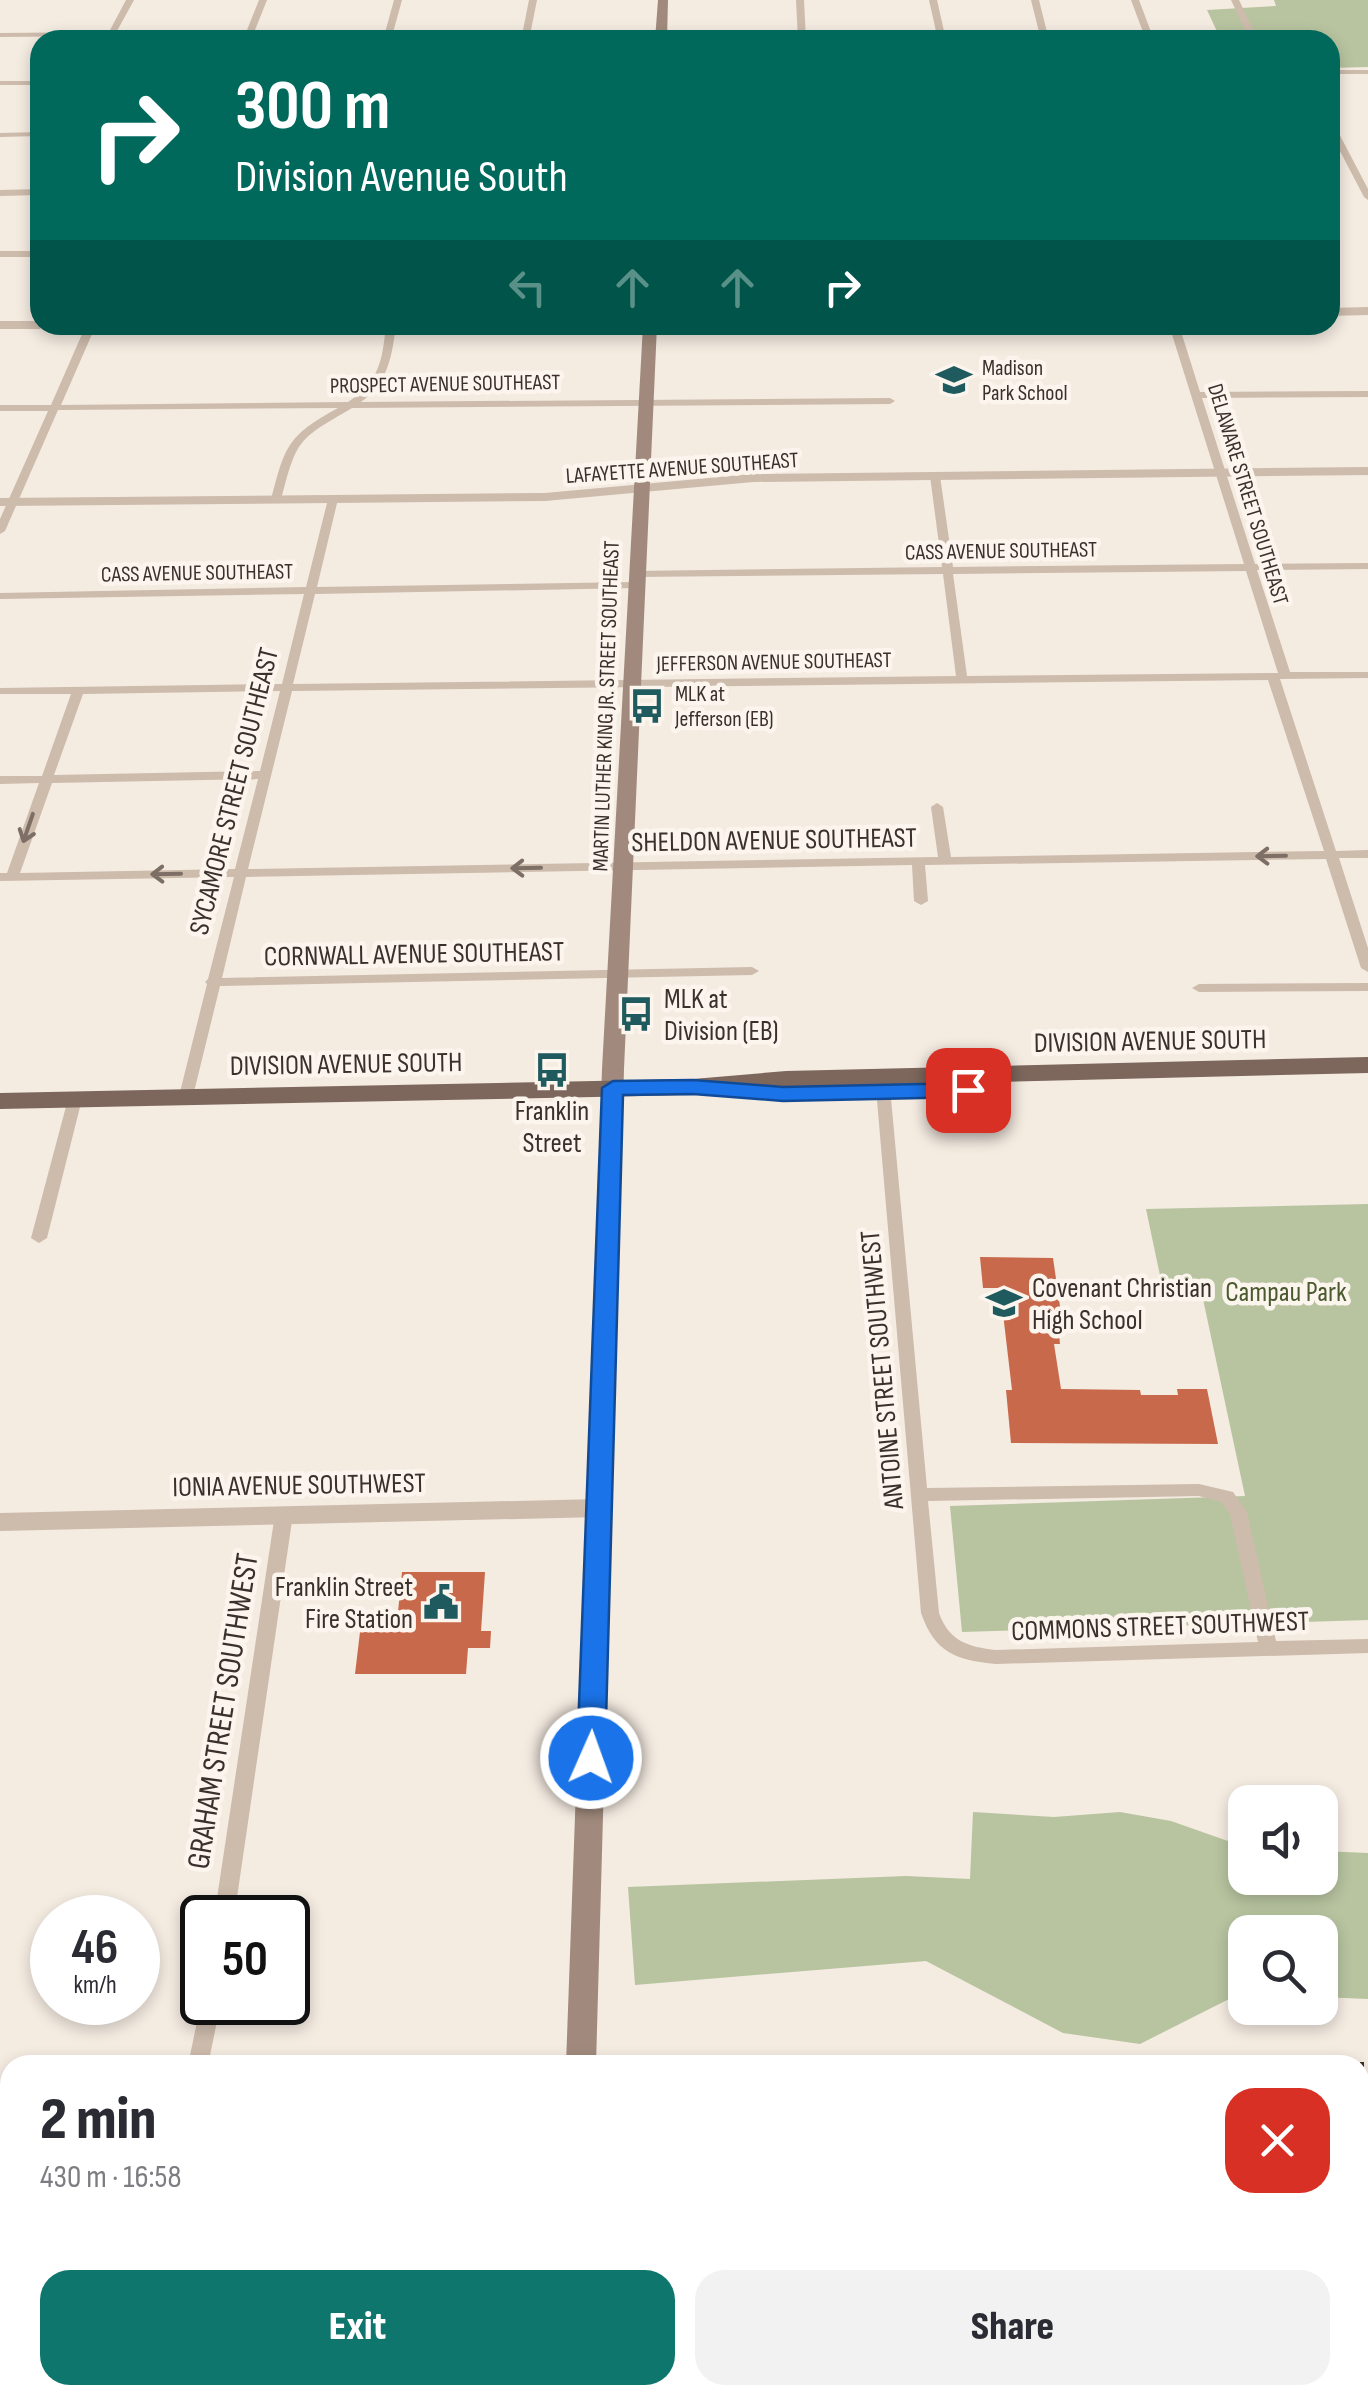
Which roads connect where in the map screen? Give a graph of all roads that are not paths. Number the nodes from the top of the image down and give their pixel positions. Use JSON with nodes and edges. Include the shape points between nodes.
{"nodes":[{"id":1,"x":130,"y":0,"type":"edge"},
{"id":2,"x":262,"y":0,"type":"edge"},
{"id":3,"x":398,"y":0,"type":"edge"},
{"id":4,"x":533,"y":0,"type":"edge"},
{"id":5,"x":662,"y":0,"type":"edge"},
{"id":6,"x":800,"y":0,"type":"edge"},
{"id":7,"x":933,"y":0,"type":"edge"},
{"id":8,"x":1034,"y":0,"type":"edge"},
{"id":9,"x":1135,"y":0,"type":"edge"},
{"id":10,"x":1235,"y":0,"type":"edge"},
{"id":11,"x":113,"y":30,"type":"edge"},
{"id":12,"x":251,"y":30,"type":"edge"},
{"id":13,"x":390,"y":30,"type":"edge"},
{"id":14,"x":528,"y":30,"type":"edge"},
{"id":15,"x":661,"y":30,"type":"edge"},
{"id":16,"x":802,"y":30,"type":"edge"},
{"id":17,"x":940,"y":30,"type":"edge"},
{"id":18,"x":1042,"y":30,"type":"edge"},
{"id":19,"x":1146,"y":30,"type":"edge"},
{"id":20,"x":1249,"y":30,"type":"edge"},
{"id":21,"x":0,"y":35,"type":"edge"},
{"id":22,"x":30,"y":36,"type":"edge"},
{"id":23,"x":1340,"y":72,"type":"edge"},
{"id":24,"x":1368,"y":72,"type":"edge"},
{"id":25,"x":0,"y":83,"type":"edge"},
{"id":26,"x":30,"y":83,"type":"edge"},
{"id":27,"x":30,"y":134,"type":"edge"},
{"id":28,"x":0,"y":135,"type":"edge"},
{"id":29,"x":1340,"y":141,"type":"edge"},
{"id":30,"x":1364,"y":181,"type":"edge"},
{"id":31,"x":0,"y":192,"type":"edge"},
{"id":32,"x":30,"y":192,"type":"edge"},
{"id":33,"x":1368,"y":197,"type":"edge"},
{"id":34,"x":0,"y":254,"type":"edge"},
{"id":35,"x":30,"y":254,"type":"edge"},
{"id":36,"x":1368,"y":311,"type":"edge"},
{"id":37,"x":1340,"y":312,"type":"edge"},
{"id":38,"x":0,"y":325,"type":"edge"},
{"id":39,"x":30,"y":325,"type":"edge"},
{"id":40,"x":87,"y":335,"type":"edge"},
{"id":41,"x":390,"y":335,"type":"edge"},
{"id":42,"x":649,"y":335,"type":"edge"},
{"id":43,"x":1177,"y":335,"type":"edge"},
{"id":44,"x":1368,"y":394,"type":"edge"},
{"id":45,"x":1198,"y":395,"type":"junction"},
{"id":46,"x":644,"y":401,"type":"junction"},
{"id":47,"x":890,"y":402,"type":"dead end"},
{"id":48,"x":354,"y":404,"type":"junction"},
{"id":49,"x":55,"y":407,"type":"junction"},
{"id":50,"x":0,"y":408,"type":"edge"},
{"id":51,"x":1368,"y":471,"type":"edge"},
{"id":52,"x":1220,"y":473,"type":"junction"},
{"id":53,"x":935,"y":476,"type":"junction"},
{"id":54,"x":640,"y":488,"type":"junction"},
{"id":55,"x":333,"y":499,"type":"junction"},
{"id":56,"x":276,"y":500,"type":"junction"},
{"id":57,"x":7,"y":502,"type":"edge"},
{"id":58,"x":0,"y":531,"type":"edge"},
{"id":59,"x":1368,"y":566,"type":"edge"},
{"id":60,"x":1252,"y":567,"type":"junction"},
{"id":61,"x":946,"y":571,"type":"junction"},
{"id":62,"x":635,"y":580,"type":"junction"},
{"id":63,"x":308,"y":590,"type":"junction"},
{"id":64,"x":0,"y":596,"type":"edge"},
{"id":65,"x":1368,"y":674,"type":"edge"},
{"id":66,"x":1279,"y":676,"type":"junction"},
{"id":67,"x":962,"y":679,"type":"junction"},
{"id":68,"x":633,"y":683,"type":"junction"},
{"id":69,"x":285,"y":688,"type":"junction"},
{"id":70,"x":78,"y":690,"type":"junction"},
{"id":71,"x":0,"y":691,"type":"edge"},
{"id":72,"x":264,"y":776,"type":"junction"},
{"id":73,"x":45,"y":779,"type":"junction"},
{"id":74,"x":0,"y":780,"type":"edge"},
{"id":75,"x":937,"y":807,"type":"dead end"},
{"id":76,"x":1333,"y":854,"type":"junction"},
{"id":77,"x":1368,"y":854,"type":"edge"},
{"id":78,"x":918,"y":861,"type":"junction"},
{"id":79,"x":945,"y":861,"type":"junction"},
{"id":80,"x":624,"y":867,"type":"junction"},
{"id":81,"x":240,"y":872,"type":"junction"},
{"id":82,"x":6,"y":877,"type":"edge"},
{"id":83,"x":921,"y":902,"type":"dead end"},
{"id":84,"x":1368,"y":968,"type":"edge"},
{"id":85,"x":752,"y":971,"type":"dead end"},
{"id":86,"x":617,"y":974,"type":"junction"},
{"id":87,"x":212,"y":982,"type":"junction"},
{"id":88,"x":1368,"y":986,"type":"edge"},
{"id":89,"x":1199,"y":988,"type":"dead end"},
{"id":90,"x":1368,"y":1065,"type":"edge"},
{"id":91,"x":1368,"y":1082,"type":"edge"},
{"id":92,"x":883,"y":1084,"type":"junction"},
{"id":93,"x":613,"y":1088,"type":"junction"},
{"id":94,"x":186,"y":1096,"type":"junction"},
{"id":95,"x":76,"y":1099,"type":"junction"},
{"id":96,"x":0,"y":1101,"type":"edge"},
{"id":97,"x":39,"y":1238,"type":"dead end"},
{"id":98,"x":920,"y":1495,"type":"junction"},
{"id":99,"x":598,"y":1508,"type":"junction"},
{"id":100,"x":284,"y":1514,"type":"junction"},
{"id":101,"x":0,"y":1522,"type":"edge"},
{"id":102,"x":1368,"y":1646,"type":"edge"},
{"id":103,"x":1270,"y":1649,"type":"junction"},
{"id":104,"x":954,"y":1650,"type":"joint"},
{"id":105,"x":227,"y":1895,"type":"edge"},
{"id":106,"x":206,"y":2025,"type":"edge"},
{"id":107,"x":200,"y":2055,"type":"edge"},
{"id":108,"x":581,"y":2055,"type":"edge"}],
"edges":[{"from":1,"to":11,"type":"street"},
{"from":2,"to":12,"type":"street"},
{"from":3,"to":13,"type":"street"},
{"from":4,"to":14,"type":"street"},
{"from":5,"to":15,"type":"main road"},
{"from":6,"to":16,"type":"street"},
{"from":7,"to":17,"type":"street"},
{"from":8,"to":18,"type":"street"},
{"from":9,"to":19,"type":"street"},
{"from":10,"to":20,"type":"street"},
{"from":21,"to":22,"type":"street"},
{"from":23,"to":24,"type":"street"},
{"from":25,"to":26,"type":"street"},
{"from":27,"to":28,"type":"street"},
{"from":29,"to":30,"type":"street"},
{"from":30,"to":33,"type":"street"},
{"from":31,"to":32,"type":"street"},
{"from":34,"to":35,"type":"street"},
{"from":36,"to":37,"type":"street"},
{"from":38,"to":39,"type":"street"},
{"from":40,"to":49,"type":"street"},
{"from":41,"to":48,"type":"street","via":[[382,374]]},
{"from":42,"to":46,"type":"main road","name":"MARTIN LUTHER KING JR. STREET SOUTHEAST"},
{"from":43,"to":45,"type":"street","name":"DELAWARE STREET SOUTHEAST"},
{"from":44,"to":45,"type":"street"},
{"from":45,"to":52,"type":"street","name":"DELAWARE STREET SOUTHEAST"},
{"from":46,"to":47,"type":"street","name":"PROSPECT AVENUE SOUTHEAST"},
{"from":46,"to":48,"type":"street","name":"PROSPECT AVENUE SOUTHEAST"},
{"from":46,"to":54,"type":"main road","name":"MARTIN LUTHER KING JR. STREET SOUTHEAST"},
{"from":48,"to":49,"type":"street","name":"PROSPECT AVENUE SOUTHEAST"},
{"from":48,"to":56,"type":"street","via":[[296,441]]},
{"from":49,"to":50,"type":"street","name":"PROSPECT AVENUE SOUTHEAST"},
{"from":49,"to":57,"type":"street"},
{"from":51,"to":52,"type":"street","name":"LAFAYETTE AVENUE SOUTHEAST"},
{"from":52,"to":53,"type":"street","name":"LAFAYETTE AVENUE SOUTHEAST"},
{"from":52,"to":60,"type":"street","name":"DELAWARE STREET SOUTHEAST"},
{"from":53,"to":54,"type":"street","name":"LAFAYETTE AVENUE SOUTHEAST","via":[[753,478]]},
{"from":53,"to":61,"type":"street"},
{"from":54,"to":55,"type":"street","name":"LAFAYETTE AVENUE SOUTHEAST","via":[[545,497]]},
{"from":54,"to":62,"type":"main road","name":"MARTIN LUTHER KING JR. STREET SOUTHEAST"},
{"from":55,"to":56,"type":"street","name":"LAFAYETTE AVENUE SOUTHEAST"},
{"from":55,"to":63,"type":"street","name":"SYCAMORE STREET SOUTHEAST"},
{"from":56,"to":57,"type":"street","name":"LAFAYETTE AVENUE SOUTHEAST"},
{"from":57,"to":58,"type":"street"},
{"from":59,"to":60,"type":"street","name":"CASS AVENUE SOUTHEAST"},
{"from":60,"to":61,"type":"street","name":"CASS AVENUE SOUTHEAST"},
{"from":60,"to":66,"type":"street","name":"DELAWARE STREET SOUTHEAST"},
{"from":61,"to":62,"type":"street","name":"CASS AVENUE SOUTHEAST"},
{"from":61,"to":67,"type":"street"},
{"from":62,"to":63,"type":"street","name":"CASS AVENUE SOUTHEAST"},
{"from":62,"to":68,"type":"main road","name":"MARTIN LUTHER KING JR. STREET SOUTHEAST"},
{"from":63,"to":64,"type":"street","name":"CASS AVENUE SOUTHEAST"},
{"from":63,"to":69,"type":"street","name":"SYCAMORE STREET SOUTHEAST"},
{"from":65,"to":66,"type":"street","name":"JEFFERSON AVENUE SOUTHEAST"},
{"from":66,"to":67,"type":"street","name":"JEFFERSON AVENUE SOUTHEAST"},
{"from":66,"to":76,"type":"street","name":"DELAWARE STREET SOUTHEAST"},
{"from":67,"to":68,"type":"street","name":"JEFFERSON AVENUE SOUTHEAST"},
{"from":68,"to":69,"type":"street","name":"JEFFERSON AVENUE SOUTHEAST"},
{"from":68,"to":80,"type":"main road","name":"MARTIN LUTHER KING JR. STREET SOUTHEAST"},
{"from":69,"to":70,"type":"street","name":"JEFFERSON AVENUE SOUTHEAST"},
{"from":69,"to":72,"type":"street","name":"SYCAMORE STREET SOUTHEAST"},
{"from":70,"to":71,"type":"street","name":"JEFFERSON AVENUE SOUTHEAST"},
{"from":70,"to":73,"type":"street"},
{"from":72,"to":73,"type":"street"},
{"from":72,"to":81,"type":"street","name":"SYCAMORE STREET SOUTHEAST"},
{"from":73,"to":74,"type":"street"},
{"from":73,"to":82,"type":"street","one_way":true},
{"from":75,"to":79,"type":"street"},
{"from":76,"to":77,"type":"street","name":"SHELDON AVENUE SOUTHEAST"},
{"from":76,"to":79,"type":"street","name":"SHELDON AVENUE SOUTHEAST","one_way":true},
{"from":76,"to":84,"type":"street","name":"DELAWARE STREET SOUTHEAST"},
{"from":78,"to":79,"type":"street","name":"SHELDON AVENUE SOUTHEAST"},
{"from":78,"to":80,"type":"street","name":"SHELDON AVENUE SOUTHEAST"},
{"from":78,"to":83,"type":"street"},
{"from":80,"to":81,"type":"street","name":"SHELDON AVENUE SOUTHEAST","one_way":true},
{"from":80,"to":86,"type":"main road","name":"MARTIN LUTHER KING JR. STREET SOUTHEAST"},
{"from":81,"to":82,"type":"street","name":"SHELDON AVENUE SOUTHEAST","one_way":true},
{"from":81,"to":87,"type":"street","name":"SYCAMORE STREET SOUTHEAST"},
{"from":85,"to":86,"type":"street","name":"CORNWALL AVENUE SOUTHEAST"},
{"from":86,"to":87,"type":"street","name":"CORNWALL AVENUE SOUTHEAST"},
{"from":86,"to":93,"type":"main road","name":"MARTIN LUTHER KING JR. STREET SOUTHEAST"},
{"from":87,"to":94,"type":"street","name":"SYCAMORE STREET SOUTHEAST"},
{"from":88,"to":89,"type":"street"},
{"from":90,"to":92,"type":"main road","name":"DIVISION AVENUE SOUTH"},
{"from":91,"to":92,"type":"main road","name":"DIVISION AVENUE SOUTH"},
{"from":92,"to":93,"type":"main road","name":"DIVISION AVENUE SOUTH","via":[[783,1094]]},
{"from":92,"to":98,"type":"street","name":"ANTOINE STREET SOUTHWEST"},
{"from":93,"to":94,"type":"main road","name":"DIVISION AVENUE SOUTH"},
{"from":93,"to":99,"type":"main road","name":"MARTIN LUTHER KING JR. STREET SOUTHEAST"},
{"from":94,"to":95,"type":"main road","name":"DIVISION AVENUE SOUTH"},
{"from":95,"to":96,"type":"main road","name":"DIVISION AVENUE SOUTH"},
{"from":95,"to":97,"type":"street"},
{"from":98,"to":103,"type":"street","via":[[1199,1490],[1227,1497],[1238,1512]]},
{"from":98,"to":104,"type":"street","name":"ANTOINE STREET SOUTHWEST","via":[[930,1613],[936,1633]]},
{"from":99,"to":100,"type":"street","name":"IONIA AVENUE SOUTHWEST"},
{"from":99,"to":108,"type":"main road","name":"MARTIN LUTHER KING JR. STREET SOUTHEAST"},
{"from":100,"to":101,"type":"street","name":"IONIA AVENUE SOUTHWEST"},
{"from":100,"to":105,"type":"street","name":"GRAHAM STREET SOUTHWEST"},
{"from":102,"to":103,"type":"street","name":"COMMONS STREET SOUTHWEST"},
{"from":103,"to":104,"type":"street","name":"COMMONS STREET SOUTHWEST","via":[[996,1657]]},
{"from":106,"to":107,"type":"street"}]}
